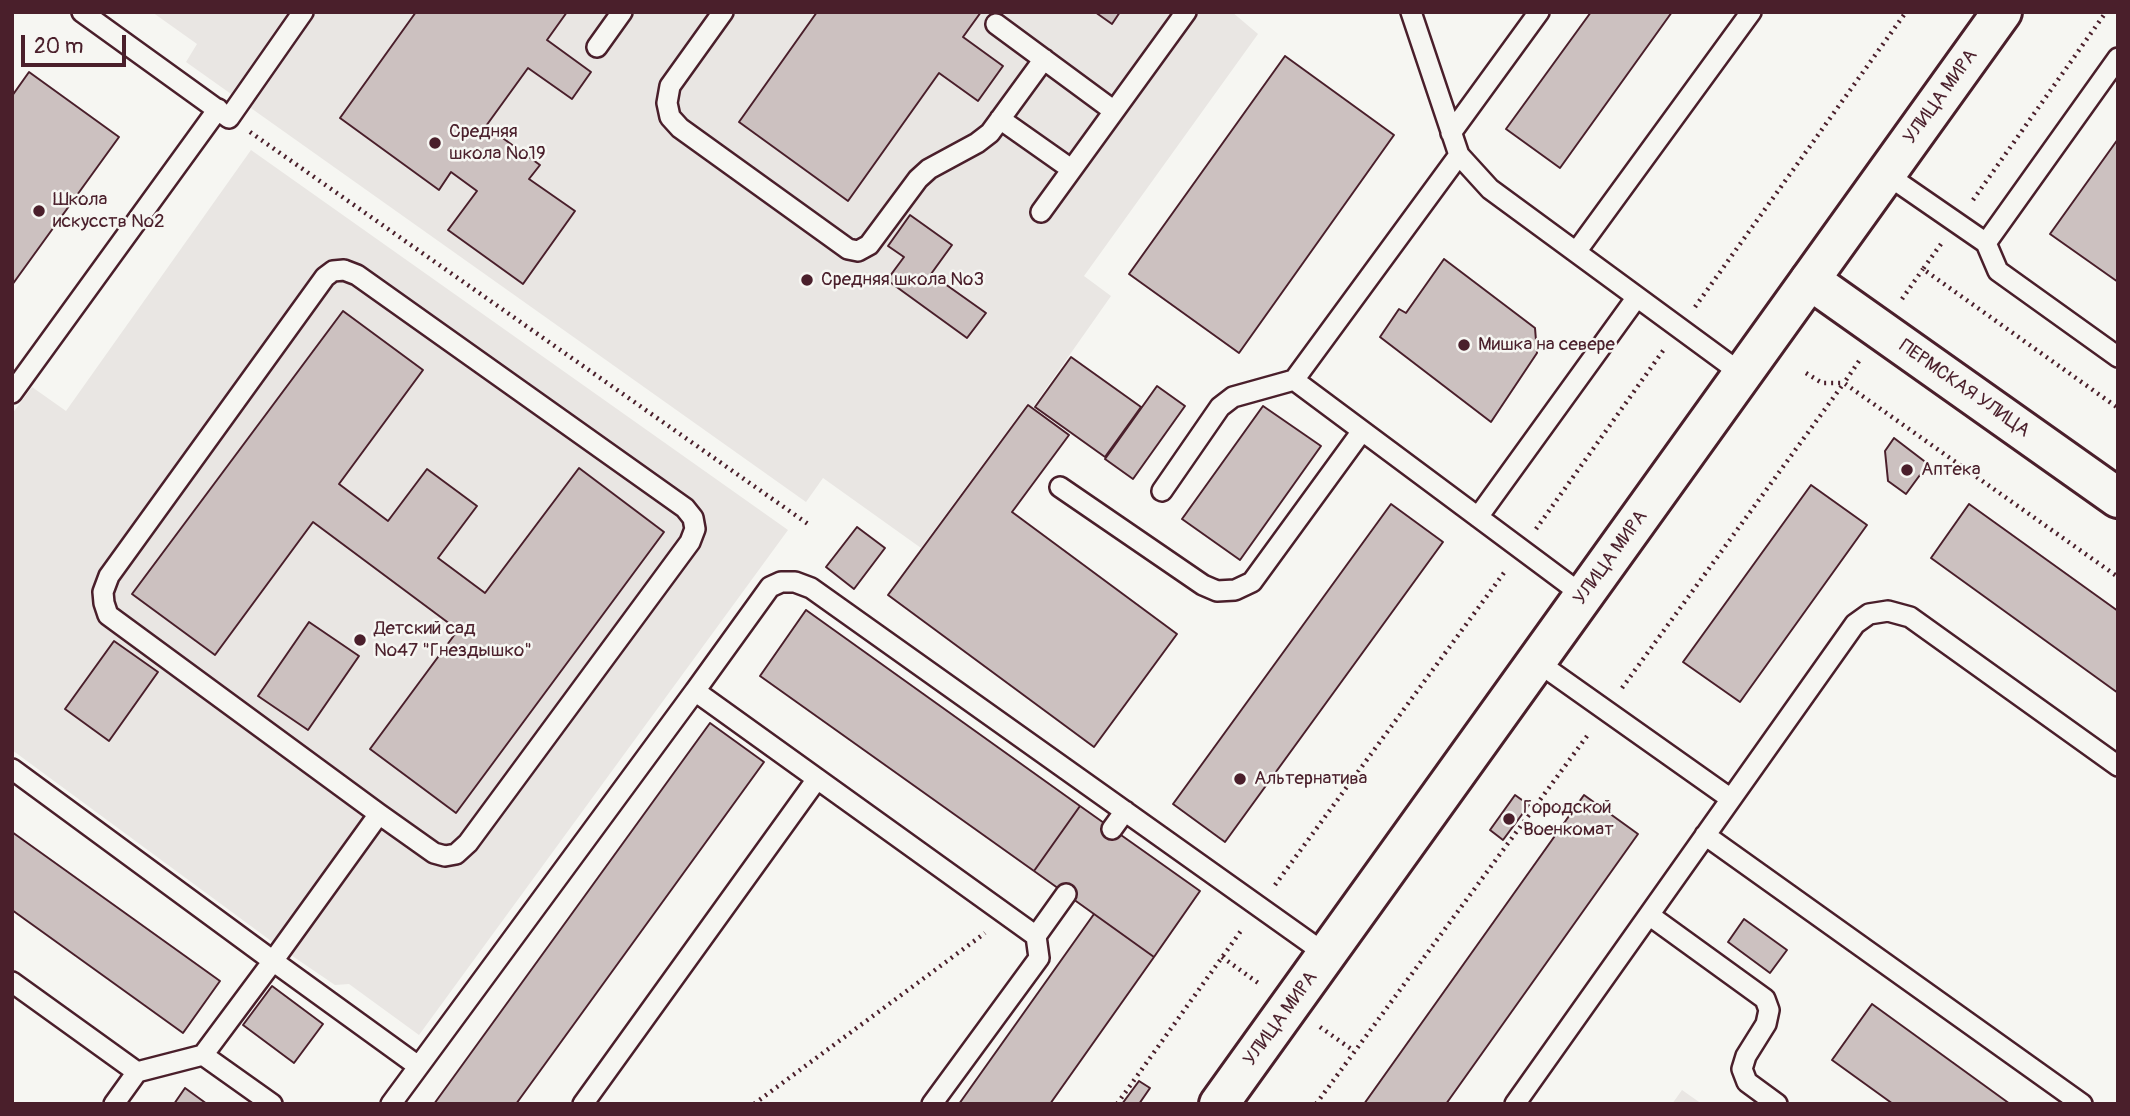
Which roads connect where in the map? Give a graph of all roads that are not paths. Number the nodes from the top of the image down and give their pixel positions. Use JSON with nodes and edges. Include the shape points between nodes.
{"nodes":[{"id":1,"x":82,"y":12,"type":"edge"},
{"id":2,"x":303,"y":12,"type":"edge"},
{"id":3,"x":622,"y":12,"type":"edge"},
{"id":4,"x":723,"y":12,"type":"edge"},
{"id":5,"x":1186,"y":12,"type":"edge"},
{"id":6,"x":1411,"y":12,"type":"edge"},
{"id":7,"x":1539,"y":12,"type":"edge"},
{"id":8,"x":1751,"y":12,"type":"edge"},
{"id":9,"x":2002,"y":12,"type":"edge"},
{"id":10,"x":996,"y":24,"type":"dead end"},
{"id":11,"x":597,"y":47,"type":"dead end"},
{"id":12,"x":2118,"y":58,"type":"edge"},
{"id":13,"x":1044,"y":59,"type":"junction"},
{"id":14,"x":1114,"y":111,"type":"junction"},
{"id":15,"x":223,"y":114,"type":"junction"},
{"id":16,"x":1000,"y":119,"type":"junction"},
{"id":17,"x":1451,"y":133,"type":"junction"},
{"id":18,"x":1459,"y":155,"type":"junction"},
{"id":19,"x":1072,"y":170,"type":"junction"},
{"id":20,"x":1886,"y":174,"type":"junction"},
{"id":21,"x":1041,"y":212,"type":"dead end"},
{"id":22,"x":1986,"y":243,"type":"junction"},
{"id":23,"x":1576,"y":252,"type":"junction"},
{"id":24,"x":1811,"y":280,"type":"junction"},
{"id":25,"x":1637,"y":297,"type":"junction"},
{"id":26,"x":2118,"y":357,"type":"edge"},
{"id":27,"x":1742,"y":374,"type":"junction"},
{"id":28,"x":1294,"y":380,"type":"junction"},
{"id":29,"x":12,"y":393,"type":"edge"},
{"id":30,"x":1362,"y":431,"type":"junction"},
{"id":31,"x":1060,"y":487,"type":"dead end"},
{"id":32,"x":1162,"y":491,"type":"dead end"},
{"id":33,"x":2118,"y":498,"type":"edge"},
{"id":34,"x":1478,"y":517,"type":"junction"},
{"id":35,"x":1584,"y":596,"type":"junction"},
{"id":36,"x":1536,"y":661,"type":"junction"},
{"id":37,"x":695,"y":691,"type":"junction"},
{"id":38,"x":2118,"y":766,"type":"edge"},
{"id":39,"x":12,"y":769,"type":"edge"},
{"id":40,"x":817,"y":779,"type":"junction"},
{"id":41,"x":1731,"y":799,"type":"junction"},
{"id":42,"x":1125,"y":811,"type":"junction"},
{"id":43,"x":379,"y":814,"type":"junction"},
{"id":44,"x":1112,"y":829,"type":"dead end"},
{"id":45,"x":1705,"y":835,"type":"junction"},
{"id":46,"x":1066,"y":894,"type":"dead end"},
{"id":47,"x":1649,"y":915,"type":"junction"},
{"id":48,"x":1036,"y":936,"type":"junction"},
{"id":49,"x":1327,"y":955,"type":"junction"},
{"id":50,"x":273,"y":961,"type":"junction"},
{"id":51,"x":12,"y":982,"type":"edge"},
{"id":52,"x":203,"y":1055,"type":"junction"},
{"id":53,"x":418,"y":1066,"type":"junction"},
{"id":54,"x":137,"y":1072,"type":"junction"},
{"id":55,"x":114,"y":1104,"type":"edge"},
{"id":56,"x":272,"y":1104,"type":"edge"},
{"id":57,"x":391,"y":1104,"type":"edge"},
{"id":58,"x":583,"y":1104,"type":"edge"},
{"id":59,"x":932,"y":1104,"type":"edge"},
{"id":60,"x":1220,"y":1104,"type":"edge"},
{"id":61,"x":1515,"y":1104,"type":"edge"},
{"id":62,"x":1777,"y":1104,"type":"edge"},
{"id":63,"x":2082,"y":1104,"type":"edge"}],
"edges":[{"from":1,"to":15,"type":"lane"},
{"from":2,"to":15,"type":"lane"},
{"from":3,"to":11,"type":"lane"},
{"from":4,"to":16,"type":"lane","via":[[670,86],[670,117],[848,249],[858,251],[869,245],[918,179],[977,144]]},
{"from":5,"to":14,"type":"lane"},
{"from":6,"to":17,"type":"lane"},
{"from":7,"to":17,"type":"lane"},
{"from":8,"to":23,"type":"lane"},
{"from":9,"to":20,"type":"main road","name":"УЛИЦА МИРА"},
{"from":10,"to":13,"type":"lane"},
{"from":12,"to":22,"type":"lane"},
{"from":13,"to":14,"type":"lane"},
{"from":13,"to":16,"type":"lane"},
{"from":14,"to":19,"type":"lane"},
{"from":15,"to":29,"type":"lane"},
{"from":16,"to":19,"type":"lane"},
{"from":17,"to":18,"type":"lane"},
{"from":18,"to":23,"type":"lane","via":[[1490,189]]},
{"from":18,"to":28,"type":"lane"},
{"from":19,"to":21,"type":"lane"},
{"from":20,"to":22,"type":"lane"},
{"from":20,"to":24,"type":"main road","name":"УЛИЦА МИРА"},
{"from":22,"to":26,"type":"lane","via":[[1998,271]]},
{"from":23,"to":25,"type":"lane"},
{"from":24,"to":27,"type":"main road","name":"УЛИЦА МИРА"},
{"from":24,"to":33,"type":"main road","name":"ПЕРМСКАЯ УЛИЦА"},
{"from":25,"to":27,"type":"lane"},
{"from":25,"to":34,"type":"lane"},
{"from":27,"to":35,"type":"main road","name":"УЛИЦА МИРА"},
{"from":28,"to":30,"type":"lane"},
{"from":28,"to":32,"type":"lane","via":[[1233,397],[1220,407]]},
{"from":30,"to":31,"type":"lane","via":[[1252,582],[1235,590],[1217,591],[1203,585]]},
{"from":30,"to":34,"type":"lane"},
{"from":34,"to":35,"type":"lane"},
{"from":35,"to":36,"type":"main road","name":"УЛИЦА МИРА"},
{"from":36,"to":41,"type":"lane"},
{"from":36,"to":49,"type":"main road","name":"УЛИЦА МИРА"},
{"from":37,"to":40,"type":"lane"},
{"from":37,"to":42,"type":"lane","via":[[770,587],[795,582],[811,588]]},
{"from":37,"to":53,"type":"lane"},
{"from":38,"to":41,"type":"lane","via":[[1910,617],[1888,611],[1870,614],[1855,624]]},
{"from":39,"to":50,"type":"lane"},
{"from":40,"to":48,"type":"lane"},
{"from":40,"to":58,"type":"lane"},
{"from":41,"to":45,"type":"lane"},
{"from":42,"to":44,"type":"lane"},
{"from":42,"to":49,"type":"lane"},
{"from":43,"to":43,"type":"lane","via":[[433,853],[456,854],[690,542],[695,529],[685,508],[358,275],[344,270],[325,277],[109,576],[103,592],[108,615]]},
{"from":43,"to":50,"type":"lane"},
{"from":45,"to":47,"type":"lane"},
{"from":45,"to":63,"type":"lane"},
{"from":46,"to":48,"type":"lane"},
{"from":47,"to":61,"type":"lane"},
{"from":47,"to":62,"type":"lane","via":[[1765,999],[1769,1010],[1766,1024],[1742,1069],[1747,1082]]},
{"from":48,"to":59,"type":"lane","via":[[1039,958]]},
{"from":49,"to":60,"type":"main road","name":"УЛИЦА МИРА"},
{"from":50,"to":52,"type":"lane"},
{"from":50,"to":53,"type":"lane"},
{"from":51,"to":54,"type":"lane"},
{"from":52,"to":54,"type":"lane"},
{"from":52,"to":56,"type":"lane"},
{"from":53,"to":57,"type":"lane"},
{"from":54,"to":55,"type":"lane"}]}
